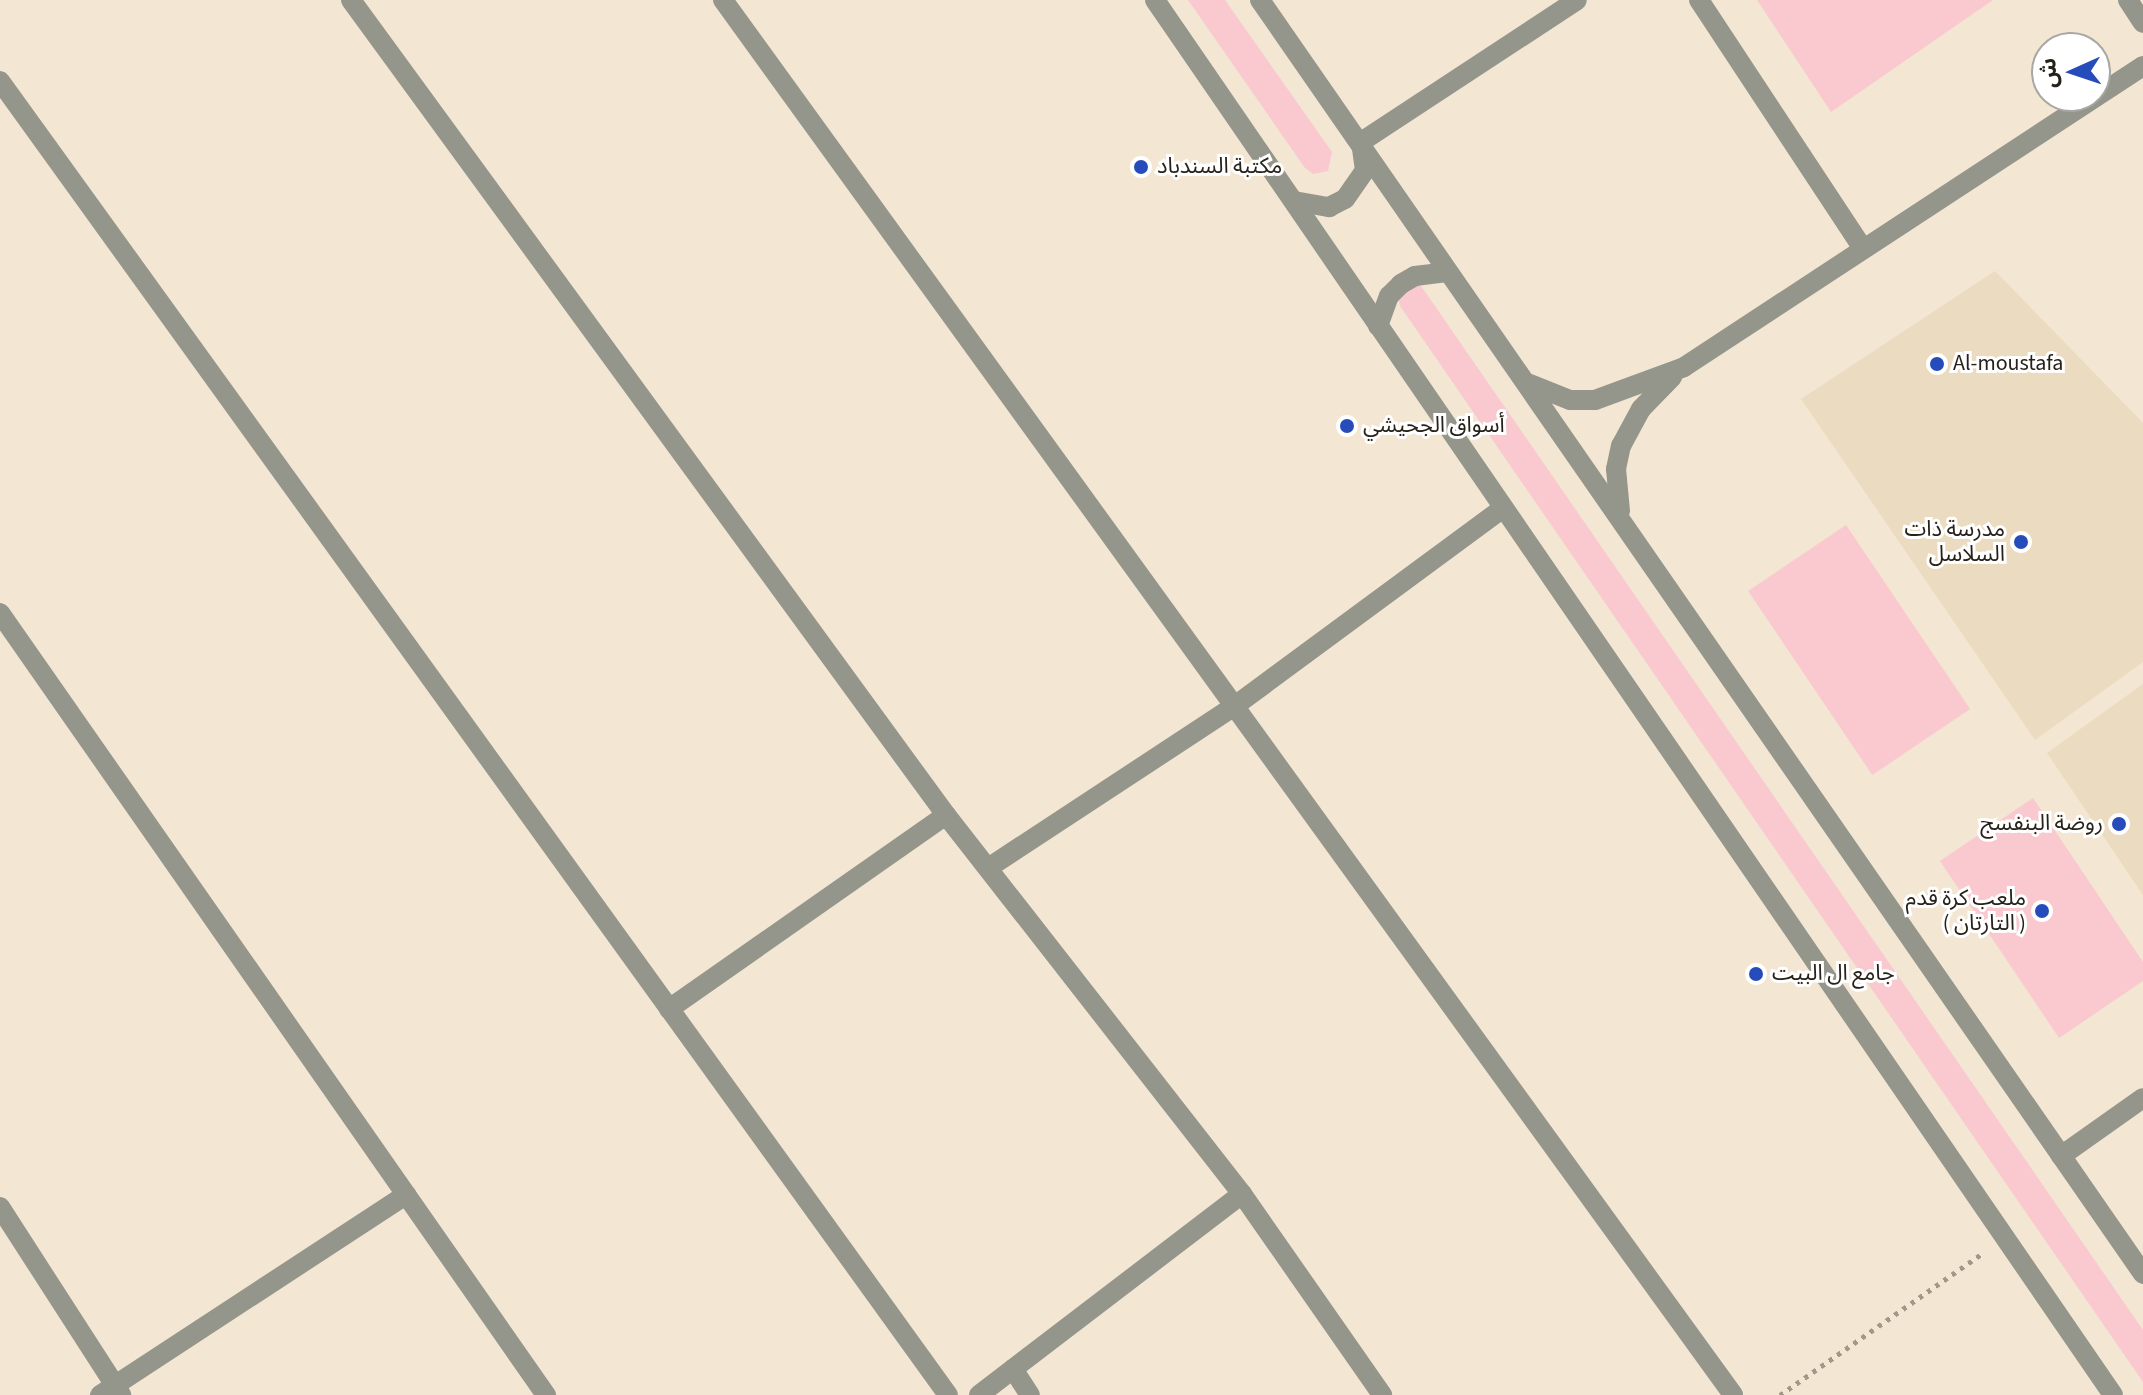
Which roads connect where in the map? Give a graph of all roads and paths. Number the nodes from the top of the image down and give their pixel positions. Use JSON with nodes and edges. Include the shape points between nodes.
{"nodes":[{"id":1,"x":351,"y":0,"type":"edge"},
{"id":2,"x":723,"y":0,"type":"edge"},
{"id":3,"x":1155,"y":0,"type":"edge"},
{"id":4,"x":1260,"y":0,"type":"edge"},
{"id":5,"x":1699,"y":0,"type":"edge"},
{"id":6,"x":2128,"y":0,"type":"edge"},
{"id":7,"x":1569,"y":2,"type":"edge"},
{"id":8,"x":2143,"y":23,"type":"edge"},
{"id":9,"x":2143,"y":66,"type":"edge"},
{"id":10,"x":0,"y":81,"type":"edge"},
{"id":11,"x":1361,"y":142,"type":"junction"},
{"id":12,"x":1294,"y":201,"type":"junction"},
{"id":13,"x":1863,"y":249,"type":"junction"},
{"id":14,"x":1447,"y":272,"type":"junction"},
{"id":15,"x":1378,"y":326,"type":"junction"},
{"id":16,"x":1684,"y":367,"type":"junction"},
{"id":17,"x":1530,"y":384,"type":"junction"},
{"id":18,"x":1503,"y":508,"type":"junction"},
{"id":19,"x":1621,"y":517,"type":"junction"},
{"id":20,"x":0,"y":613,"type":"edge"},
{"id":21,"x":1236,"y":705,"type":"junction"},
{"id":22,"x":946,"y":815,"type":"junction"},
{"id":23,"x":988,"y":868,"type":"junction"},
{"id":24,"x":669,"y":1009,"type":"junction"},
{"id":25,"x":2143,"y":1098,"type":"edge"},
{"id":26,"x":2061,"y":1156,"type":"junction"},
{"id":27,"x":1242,"y":1194,"type":"junction"},
{"id":28,"x":406,"y":1195,"type":"junction"},
{"id":29,"x":0,"y":1207,"type":"edge"},
{"id":30,"x":2005,"y":1238,"type":"junction"},
{"id":31,"x":2143,"y":1274,"type":"edge"},
{"id":32,"x":1013,"y":1369,"type":"junction"},
{"id":33,"x":112,"y":1392,"type":"edge"},
{"id":34,"x":546,"y":1395,"type":"edge"},
{"id":35,"x":948,"y":1395,"type":"edge"},
{"id":36,"x":979,"y":1395,"type":"edge"},
{"id":37,"x":1030,"y":1395,"type":"edge"},
{"id":38,"x":1382,"y":1395,"type":"edge"},
{"id":39,"x":1733,"y":1395,"type":"edge"},
{"id":40,"x":1780,"y":1395,"type":"edge"},
{"id":41,"x":2113,"y":1395,"type":"edge"}],
"edges":[{"from":1,"to":22,"type":"street"},
{"from":2,"to":21,"type":"street"},
{"from":3,"to":12,"type":"street"},
{"from":4,"to":11,"type":"street"},
{"from":5,"to":13,"type":"street"},
{"from":6,"to":8,"type":"street"},
{"from":7,"to":11,"type":"street"},
{"from":9,"to":13,"type":"street"},
{"from":10,"to":24,"type":"street"},
{"from":11,"to":12,"type":"street","via":[[1365,170],[1345,199],[1329,207]]},
{"from":11,"to":14,"type":"street"},
{"from":12,"to":15,"type":"street"},
{"from":13,"to":16,"type":"street"},
{"from":14,"to":15,"type":"street","via":[[1415,276],[1401,284],[1389,296]]},
{"from":14,"to":17,"type":"street"},
{"from":15,"to":18,"type":"street"},
{"from":16,"to":17,"type":"street","via":[[1595,400],[1570,400]]},
{"from":16,"to":19,"type":"street","via":[[1641,409],[1621,446],[1616,469]]},
{"from":17,"to":19,"type":"street"},
{"from":18,"to":21,"type":"street"},
{"from":18,"to":30,"type":"street"},
{"from":19,"to":26,"type":"street"},
{"from":20,"to":28,"type":"street"},
{"from":21,"to":23,"type":"street"},
{"from":21,"to":39,"type":"street"},
{"from":22,"to":23,"type":"street"},
{"from":22,"to":24,"type":"street"},
{"from":23,"to":27,"type":"street"},
{"from":24,"to":35,"type":"street"},
{"from":25,"to":26,"type":"street"},
{"from":26,"to":31,"type":"street"},
{"from":27,"to":32,"type":"street"},
{"from":27,"to":38,"type":"street"},
{"from":28,"to":33,"type":"street"},
{"from":28,"to":34,"type":"street"},
{"from":29,"to":33,"type":"street"},
{"from":30,"to":40,"type":"path"},
{"from":30,"to":41,"type":"street"},
{"from":32,"to":36,"type":"street"},
{"from":32,"to":37,"type":"street"}]}
